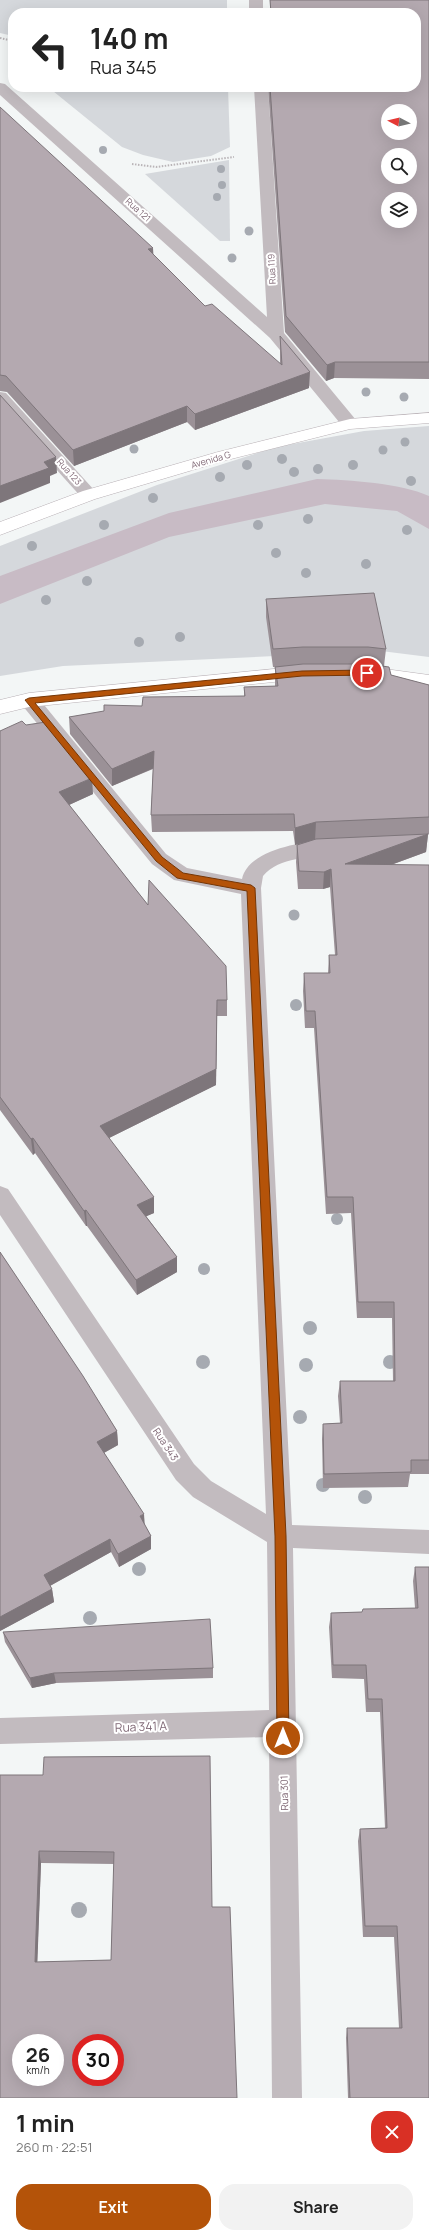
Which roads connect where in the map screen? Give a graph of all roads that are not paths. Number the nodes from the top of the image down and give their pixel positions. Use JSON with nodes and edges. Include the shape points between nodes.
{"nodes":[{"id":1,"x":0,"y":87,"type":"edge"},
{"id":2,"x":261,"y":92,"type":"edge"},
{"id":3,"x":276,"y":334,"type":"junction"},
{"id":4,"x":0,"y":397,"type":"edge"},
{"id":5,"x":429,"y":418,"type":"edge"},
{"id":6,"x":350,"y":424,"type":"junction"},
{"id":7,"x":90,"y":495,"type":"junction"},
{"id":8,"x":0,"y":529,"type":"edge"},
{"id":9,"x":324,"y":673,"type":"edge"},
{"id":10,"x":346,"y":673,"type":"edge"},
{"id":11,"x":429,"y":682,"type":"edge"},
{"id":12,"x":29,"y":700,"type":"junction"},
{"id":13,"x":0,"y":707,"type":"edge"},
{"id":14,"x":346,"y":846,"type":"edge"},
{"id":15,"x":251,"y":888,"type":"junction"},
{"id":16,"x":0,"y":1196,"type":"edge"},
{"id":17,"x":280,"y":1536,"type":"junction"},
{"id":18,"x":429,"y":1542,"type":"edge"},
{"id":19,"x":283,"y":1723,"type":"junction"},
{"id":20,"x":0,"y":1731,"type":"edge"},
{"id":21,"x":287,"y":2098,"type":"edge"}],
"edges":[{"from":1,"to":3,"type":"street","name":"Rua 121"},
{"from":2,"to":3,"type":"street","name":"Rua 119"},
{"from":3,"to":6,"type":"street"},
{"from":4,"to":7,"type":"street","name":"Rua 123"},
{"from":5,"to":6,"type":"street","name":"Avenida G"},
{"from":6,"to":7,"type":"street","name":"Avenida G","via":[[218,457]]},
{"from":7,"to":8,"type":"street","name":"Avenida G"},
{"from":9,"to":12,"type":"street"},
{"from":10,"to":11,"type":"street","via":[[367,673]]},
{"from":12,"to":13,"type":"street"},
{"from":12,"to":15,"type":"street","via":[[159,859],[180,876]]},
{"from":14,"to":15,"type":"street","via":[[315,848],[267,861],[254,872]]},
{"from":15,"to":17,"type":"street","name":"Rua 301"},
{"from":16,"to":17,"type":"street","name":"Rua 343","via":[[185,1472],[202,1489]]},
{"from":17,"to":18,"type":"street","name":"Rua 343"},
{"from":17,"to":19,"type":"street","name":"Rua 301"},
{"from":19,"to":20,"type":"street","name":"Rua 341 A"},
{"from":19,"to":21,"type":"street","name":"Rua 301"}]}
